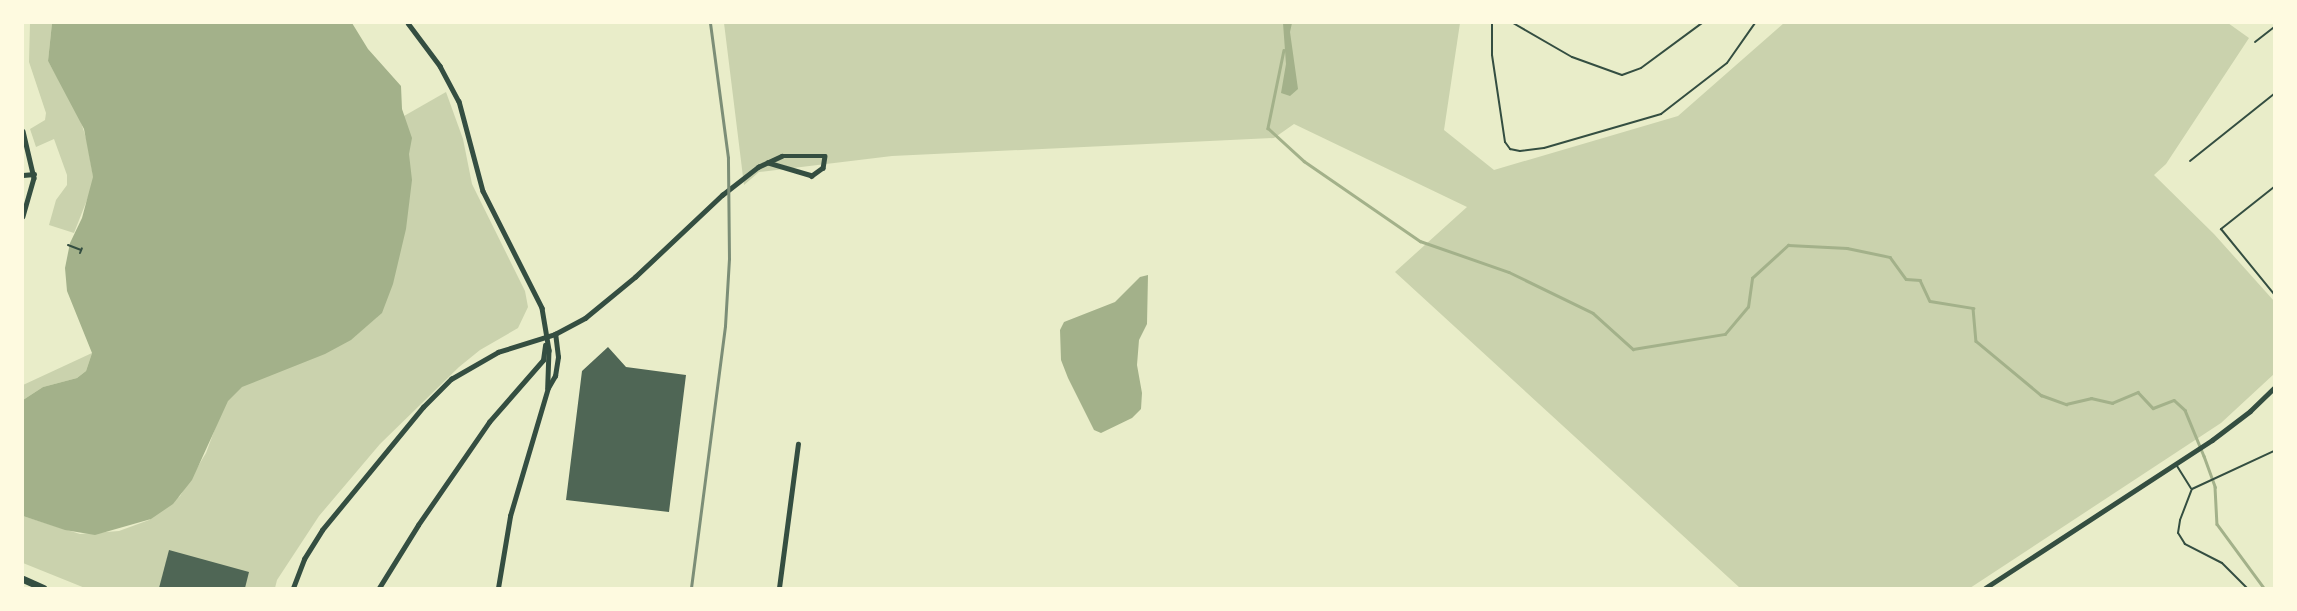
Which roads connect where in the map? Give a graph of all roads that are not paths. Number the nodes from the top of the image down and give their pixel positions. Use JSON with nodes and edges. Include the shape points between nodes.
{"nodes":[{"id":1,"x":408,"y":23,"type":"edge"},
{"id":2,"x":1492,"y":23,"type":"edge"},
{"id":3,"x":1513,"y":23,"type":"edge"},
{"id":4,"x":1702,"y":23,"type":"edge"},
{"id":5,"x":1755,"y":23,"type":"edge"},
{"id":6,"x":23,"y":131,"type":"edge"},
{"id":7,"x":768,"y":163,"type":"junction"},
{"id":8,"x":34,"y":174,"type":"junction"},
{"id":9,"x":23,"y":175,"type":"edge"},
{"id":10,"x":23,"y":216,"type":"edge"},
{"id":11,"x":555,"y":334,"type":"junction"},
{"id":12,"x":546,"y":337,"type":"junction"},
{"id":13,"x":548,"y":388,"type":"junction"},
{"id":14,"x":2274,"y":388,"type":"edge"},
{"id":15,"x":798,"y":443,"type":"dead end"},
{"id":16,"x":2274,"y":451,"type":"edge"},
{"id":17,"x":2175,"y":464,"type":"junction"},
{"id":18,"x":2192,"y":489,"type":"junction"},
{"id":19,"x":23,"y":579,"type":"edge"},
{"id":20,"x":1999,"y":579,"type":"junction"},
{"id":21,"x":43,"y":588,"type":"edge"},
{"id":22,"x":293,"y":588,"type":"edge"},
{"id":23,"x":379,"y":588,"type":"edge"},
{"id":24,"x":498,"y":588,"type":"edge"},
{"id":25,"x":779,"y":588,"type":"edge"},
{"id":26,"x":1985,"y":588,"type":"edge"},
{"id":27,"x":1995,"y":588,"type":"edge"},
{"id":28,"x":2248,"y":588,"type":"edge"}],
"edges":[{"from":1,"to":12,"type":"street","via":[[459,101],[483,191],[542,308]]},
{"from":2,"to":5,"type":"lane","via":[[1504,139],[1508,147],[1520,151],[1665,112],[1731,60]]},
{"from":3,"to":4,"type":"lane","via":[[1572,57],[1622,75],[1641,68]]},
{"from":6,"to":8,"type":"street"},
{"from":7,"to":7,"type":"street","via":[[813,176],[823,168],[825,156],[782,156]]},
{"from":7,"to":11,"type":"street","via":[[722,195],[584,318]]},
{"from":8,"to":9,"type":"street"},
{"from":8,"to":10,"type":"street"},
{"from":11,"to":12,"type":"street"},
{"from":11,"to":13,"type":"street","via":[[558,357]]},
{"from":12,"to":13,"type":"street"},
{"from":12,"to":22,"type":"street","via":[[488,357],[451,379],[322,530]]},
{"from":12,"to":23,"type":"street","via":[[543,360],[489,422]]},
{"from":13,"to":24,"type":"street","via":[[510,516]]},
{"from":14,"to":17,"type":"street"},
{"from":15,"to":25,"type":"street"},
{"from":16,"to":18,"type":"lane"},
{"from":17,"to":18,"type":"lane"},
{"from":17,"to":20,"type":"street"},
{"from":18,"to":28,"type":"lane","via":[[2178,533],[2192,550],[2222,563]]},
{"from":19,"to":21,"type":"highway"},
{"from":20,"to":26,"type":"street"},
{"from":20,"to":27,"type":"street"}]}
